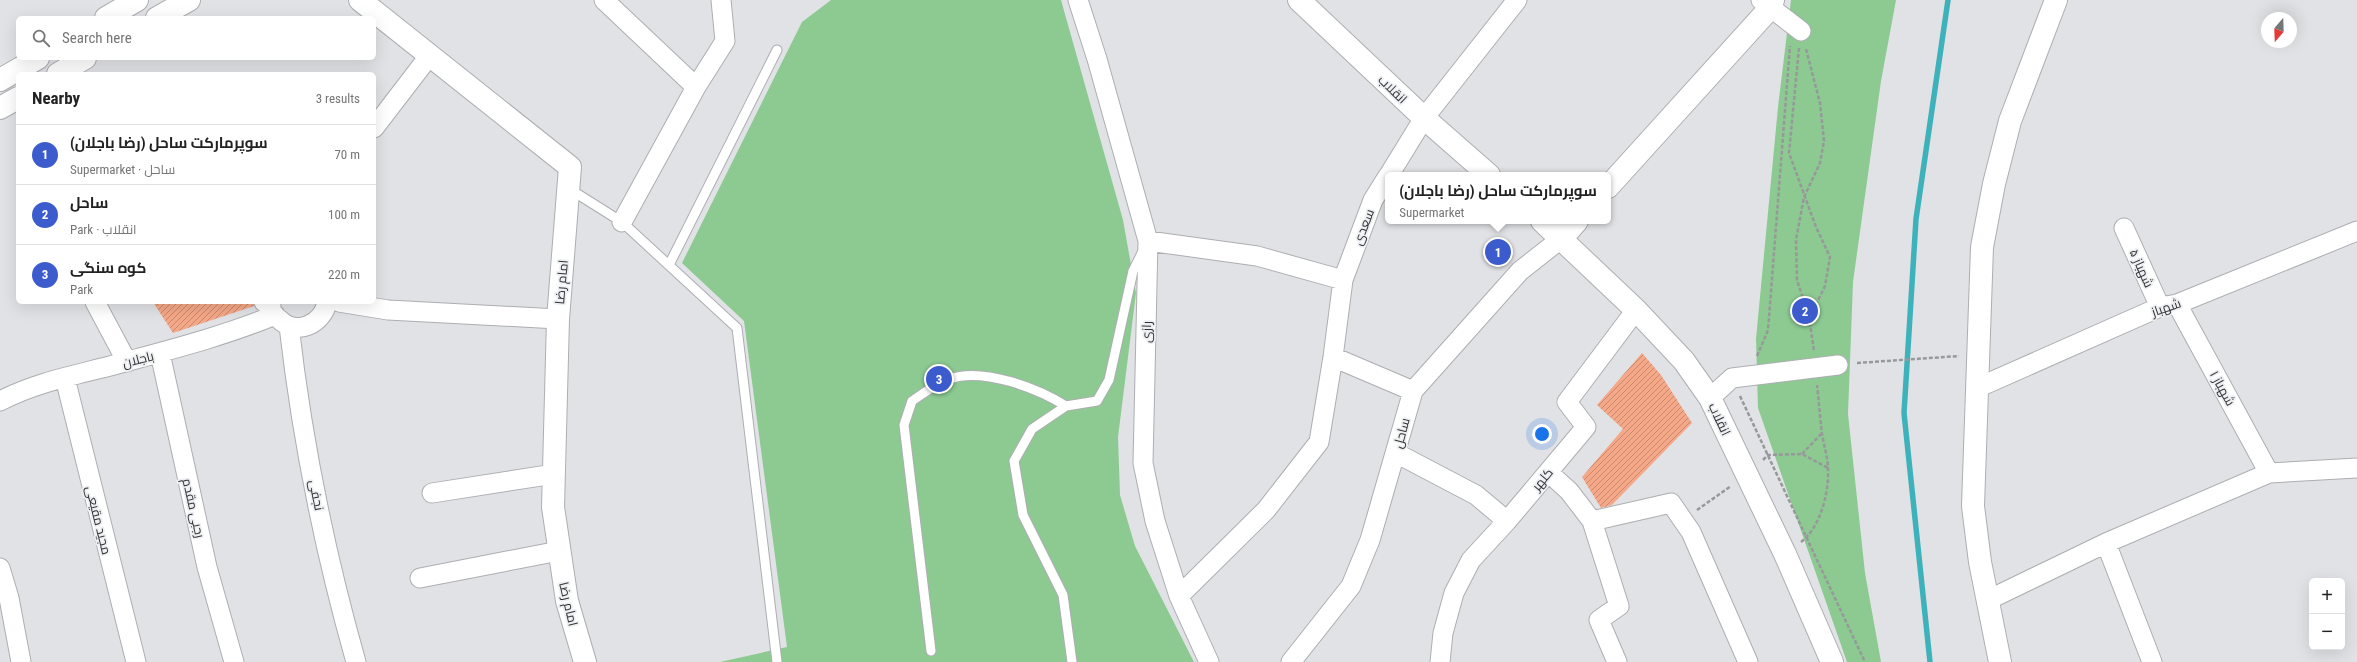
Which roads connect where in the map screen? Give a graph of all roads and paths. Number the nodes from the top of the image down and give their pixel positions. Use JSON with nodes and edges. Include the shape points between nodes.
{"nodes":[{"id":1,"x":137,"y":0,"type":"edge"},
{"id":2,"x":189,"y":0,"type":"edge"},
{"id":3,"x":360,"y":0,"type":"edge"},
{"id":4,"x":604,"y":0,"type":"edge"},
{"id":5,"x":721,"y":0,"type":"edge"},
{"id":6,"x":1078,"y":0,"type":"edge"},
{"id":7,"x":1299,"y":0,"type":"edge"},
{"id":8,"x":1518,"y":0,"type":"edge"},
{"id":9,"x":2056,"y":0,"type":"edge"},
{"id":10,"x":1779,"y":12,"type":"edge"},
{"id":11,"x":109,"y":16,"type":"edge"},
{"id":12,"x":161,"y":16,"type":"edge"},
{"id":13,"x":777,"y":50,"type":"dead end"},
{"id":14,"x":430,"y":55,"type":"junction"},
{"id":15,"x":35,"y":60,"type":"edge"},
{"id":16,"x":82,"y":60,"type":"edge"},
{"id":17,"x":61,"y":72,"type":"edge"},
{"id":18,"x":0,"y":80,"type":"edge"},
{"id":19,"x":696,"y":87,"type":"junction"},
{"id":20,"x":16,"y":99,"type":"edge"},
{"id":21,"x":0,"y":108,"type":"edge"},
{"id":22,"x":1424,"y":118,"type":"junction"},
{"id":23,"x":376,"y":125,"type":"edge"},
{"id":24,"x":1390,"y":172,"type":"edge"},
{"id":25,"x":1486,"y":172,"type":"edge"},
{"id":26,"x":1385,"y":181,"type":"edge"},
{"id":27,"x":1611,"y":184,"type":"edge"},
{"id":28,"x":568,"y":188,"type":"junction"},
{"id":29,"x":1804,"y":197,"type":"junction"},
{"id":30,"x":622,"y":222,"type":"junction"},
{"id":31,"x":1546,"y":224,"type":"edge"},
{"id":32,"x":1574,"y":224,"type":"edge"},
{"id":33,"x":2124,"y":228,"type":"dead end"},
{"id":34,"x":2357,"y":230,"type":"edge"},
{"id":35,"x":1562,"y":238,"type":"junction"},
{"id":36,"x":1148,"y":241,"type":"junction"},
{"id":37,"x":669,"y":265,"type":"junction"},
{"id":38,"x":1343,"y":280,"type":"junction"},
{"id":39,"x":96,"y":304,"type":"edge"},
{"id":40,"x":326,"y":304,"type":"edge"},
{"id":41,"x":351,"y":304,"type":"edge"},
{"id":42,"x":2169,"y":305,"type":"junction"},
{"id":43,"x":274,"y":310,"type":"edge"},
{"id":44,"x":1636,"y":310,"type":"junction"},
{"id":45,"x":1809,"y":318,"type":"junction"},
{"id":46,"x":558,"y":319,"type":"junction"},
{"id":47,"x":160,"y":353,"type":"junction"},
{"id":48,"x":1951,"y":356,"type":"dead end"},
{"id":49,"x":1333,"y":357,"type":"junction"},
{"id":50,"x":127,"y":362,"type":"junction"},
{"id":51,"x":1838,"y":365,"type":"joint"},
{"id":52,"x":1816,"y":368,"type":"junction"},
{"id":53,"x":1739,"y":377,"type":"junction"},
{"id":54,"x":64,"y":378,"type":"junction"},
{"id":55,"x":1977,"y":388,"type":"junction"},
{"id":56,"x":1413,"y":391,"type":"junction"},
{"id":57,"x":1,"y":397,"type":"edge"},
{"id":58,"x":1710,"y":398,"type":"junction"},
{"id":59,"x":1066,"y":406,"type":"junction"},
{"id":60,"x":1822,"y":434,"type":"junction"},
{"id":61,"x":1396,"y":453,"type":"junction"},
{"id":62,"x":1802,"y":454,"type":"dead end"},
{"id":63,"x":2357,"y":468,"type":"edge"},
{"id":64,"x":1548,"y":472,"type":"junction"},
{"id":65,"x":2269,"y":473,"type":"junction"},
{"id":66,"x":554,"y":474,"type":"junction"},
{"id":67,"x":432,"y":493,"type":"dead end"},
{"id":68,"x":1507,"y":521,"type":"junction"},
{"id":69,"x":1592,"y":521,"type":"junction"},
{"id":70,"x":1807,"y":537,"type":"junction"},
{"id":71,"x":2106,"y":543,"type":"junction"},
{"id":72,"x":559,"y":551,"type":"junction"},
{"id":73,"x":1785,"y":554,"type":"junction"},
{"id":74,"x":0,"y":568,"type":"edge"},
{"id":75,"x":420,"y":578,"type":"dead end"},
{"id":76,"x":1179,"y":596,"type":"junction"},
{"id":77,"x":1988,"y":600,"type":"junction"},
{"id":78,"x":931,"y":650,"type":"dead end"},
{"id":79,"x":21,"y":662,"type":"edge"},
{"id":80,"x":136,"y":662,"type":"edge"},
{"id":81,"x":234,"y":662,"type":"edge"},
{"id":82,"x":356,"y":662,"type":"edge"},
{"id":83,"x":585,"y":662,"type":"edge"},
{"id":84,"x":777,"y":662,"type":"edge"},
{"id":85,"x":1072,"y":662,"type":"edge"},
{"id":86,"x":1209,"y":662,"type":"edge"},
{"id":87,"x":1291,"y":662,"type":"edge"},
{"id":88,"x":1440,"y":662,"type":"edge"},
{"id":89,"x":1617,"y":662,"type":"edge"},
{"id":90,"x":1748,"y":662,"type":"edge"},
{"id":91,"x":1832,"y":662,"type":"edge"},
{"id":92,"x":1865,"y":662,"type":"edge"},
{"id":93,"x":2000,"y":662,"type":"edge"},
{"id":94,"x":2152,"y":662,"type":"edge"}],
"edges":[{"from":1,"to":11,"type":"street"},
{"from":2,"to":12,"type":"street"},
{"from":3,"to":14,"type":"street","name":"امام رضا"},
{"from":4,"to":19,"type":"street"},
{"from":5,"to":19,"type":"street","via":[[725,41]]},
{"from":6,"to":36,"type":"street","name":"رازی"},
{"from":7,"to":22,"type":"street","name":"انقلاب"},
{"from":8,"to":22,"type":"street","name":"سعدی"},
{"from":9,"to":55,"type":"street","via":[[2010,122],[1994,184],[1982,247]]},
{"from":10,"to":27,"type":"street"},
{"from":10,"to":29,"type":"path","via":[[1790,153]]},
{"from":10,"to":29,"type":"path","via":[[1820,103],[1824,141],[1820,163]]},
{"from":10,"to":53,"type":"path","via":[[1790,49],[1768,330]]},
{"from":13,"to":37,"type":"lane"},
{"from":14,"to":23,"type":"street"},
{"from":14,"to":28,"type":"street","name":"امام رضا","via":[[570,167]]},
{"from":15,"to":18,"type":"street"},
{"from":16,"to":17,"type":"street"},
{"from":19,"to":30,"type":"street"},
{"from":20,"to":21,"type":"street"},
{"from":22,"to":24,"type":"street","name":"سعدی"},
{"from":22,"to":25,"type":"street","name":"انقلاب"},
{"from":26,"to":38,"type":"street","name":"سعدی","via":[[1373,200]]},
{"from":28,"to":30,"type":"lane"},
{"from":28,"to":46,"type":"street","name":"امام رضا"},
{"from":29,"to":45,"type":"path","via":[[1796,240],[1797,280]]},
{"from":29,"to":45,"type":"path","via":[[1830,258],[1824,286]]},
{"from":30,"to":37,"type":"lane"},
{"from":31,"to":35,"type":"street","name":"انقلاب"},
{"from":32,"to":35,"type":"street"},
{"from":33,"to":42,"type":"street","name":"شهباز ۵"},
{"from":34,"to":42,"type":"street","name":"شهباز"},
{"from":35,"to":44,"type":"street","name":"انقلاب"},
{"from":35,"to":56,"type":"street","name":"ساحل","via":[[1520,271]]},
{"from":36,"to":38,"type":"street","via":[[1258,256]]},
{"from":36,"to":59,"type":"lane","via":[[1133,271],[1109,380],[1097,401]]},
{"from":36,"to":76,"type":"street","name":"رازی","via":[[1143,463],[1155,521]]},
{"from":37,"to":84,"type":"lane","via":[[737,328]]},
{"from":38,"to":49,"type":"street","name":"سعدی"},
{"from":39,"to":50,"type":"street"},
{"from":40,"to":43,"type":"street","via":[[324,313],[315,323],[306,326]]},
{"from":41,"to":46,"type":"street","via":[[388,310]]},
{"from":42,"to":55,"type":"street","name":"شهباز"},
{"from":42,"to":65,"type":"street","name":"شهباز ۱"},
{"from":43,"to":47,"type":"street","name":"باجلان","via":[[244,328]]},
{"from":43,"to":82,"type":"street","name":"نجفی","via":[[341,610]]},
{"from":44,"to":58,"type":"street","name":"انقلاب","via":[[1684,361]]},
{"from":44,"to":64,"type":"street","name":"کلهر","via":[[1567,402],[1586,427]]},
{"from":45,"to":52,"type":"path"},
{"from":46,"to":66,"type":"street","name":"امام رضا"},
{"from":47,"to":50,"type":"street","name":"باجلان"},
{"from":47,"to":81,"type":"street","name":"رجبی مقدم","via":[[207,567]]},
{"from":48,"to":51,"type":"path"},
{"from":49,"to":56,"type":"street"},
{"from":49,"to":76,"type":"street","name":"سعدی","via":[[1319,442],[1266,510]]},
{"from":50,"to":54,"type":"street","name":"باجلان"},
{"from":51,"to":52,"type":"street"},
{"from":52,"to":53,"type":"street"},
{"from":52,"to":60,"type":"path"},
{"from":53,"to":58,"type":"street"},
{"from":53,"to":70,"type":"path"},
{"from":54,"to":57,"type":"street","name":"باجلان"},
{"from":54,"to":80,"type":"street","name":"مجید مقیعی"},
{"from":55,"to":77,"type":"street","via":[[1973,506]]},
{"from":56,"to":61,"type":"street","name":"ساحل"},
{"from":58,"to":73,"type":"street","name":"انقلاب"},
{"from":59,"to":78,"type":"lane","via":[[1047,394],[981,375],[949,379],[912,401],[904,425]]},
{"from":59,"to":85,"type":"lane","via":[[1032,429],[1014,461],[1023,515],[1063,595]]},
{"from":60,"to":62,"type":"path"},
{"from":60,"to":70,"type":"path","via":[[1828,484],[1820,514]]},
{"from":61,"to":68,"type":"street","via":[[1476,494]]},
{"from":61,"to":87,"type":"street","name":"ساحل","via":[[1370,540],[1351,586]]},
{"from":63,"to":65,"type":"street"},
{"from":64,"to":68,"type":"street","name":"کلهر"},
{"from":64,"to":69,"type":"street","via":[[1569,491]]},
{"from":65,"to":71,"type":"street"},
{"from":66,"to":67,"type":"street"},
{"from":66,"to":72,"type":"street","name":"امام رضا","via":[[553,507]]},
{"from":68,"to":88,"type":"street","name":"کلهر","via":[[1471,560],[1454,593],[1443,633]]},
{"from":69,"to":89,"type":"street","via":[[1619,606],[1599,620]]},
{"from":69,"to":90,"type":"street","via":[[1670,503],[1691,532]]},
{"from":70,"to":73,"type":"path"},
{"from":70,"to":92,"type":"path"},
{"from":71,"to":77,"type":"street"},
{"from":71,"to":94,"type":"street"},
{"from":72,"to":75,"type":"street"},
{"from":72,"to":83,"type":"street","name":"امام رضا","via":[[566,601]]},
{"from":73,"to":91,"type":"street","name":"انقلاب"},
{"from":74,"to":79,"type":"street","via":[[9,598]]},
{"from":76,"to":86,"type":"street","name":"رازی"},
{"from":77,"to":93,"type":"street"}]}
